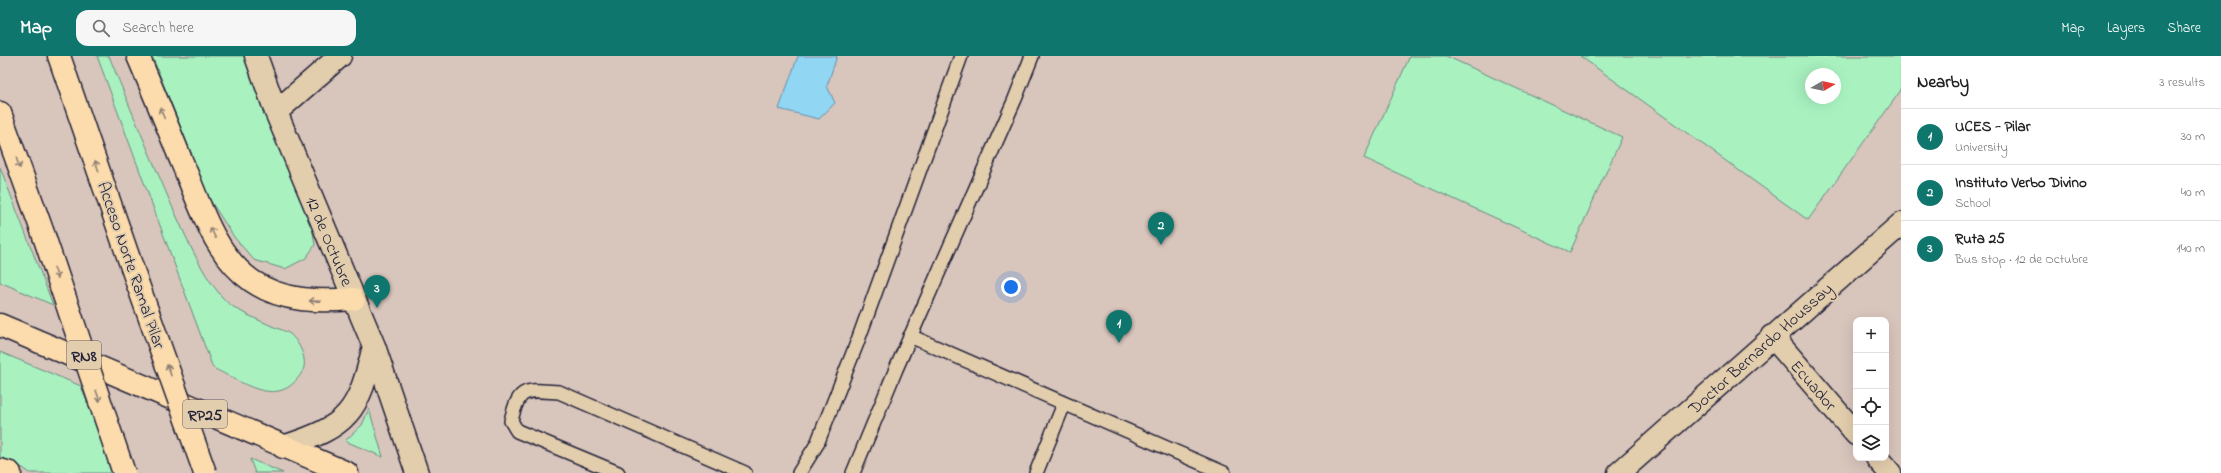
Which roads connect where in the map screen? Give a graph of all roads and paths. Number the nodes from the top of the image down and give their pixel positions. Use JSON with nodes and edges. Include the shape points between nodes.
{"nodes":[{"id":1,"x":59,"y":56,"type":"edge"},
{"id":2,"x":138,"y":56,"type":"edge"},
{"id":3,"x":256,"y":56,"type":"edge"},
{"id":4,"x":340,"y":56,"type":"edge"},
{"id":5,"x":961,"y":56,"type":"edge"},
{"id":6,"x":1032,"y":56,"type":"edge"},
{"id":7,"x":276,"y":112,"type":"junction"},
{"id":8,"x":0,"y":113,"type":"edge"},
{"id":9,"x":1901,"y":224,"type":"edge"},
{"id":10,"x":354,"y":299,"type":"junction"},
{"id":11,"x":0,"y":325,"type":"edge"},
{"id":12,"x":910,"y":336,"type":"junction"},
{"id":13,"x":1772,"y":336,"type":"junction"},
{"id":14,"x":374,"y":346,"type":"junction"},
{"id":15,"x":1064,"y":404,"type":"junction"},
{"id":16,"x":1853,"y":430,"type":"edge"},
{"id":17,"x":283,"y":447,"type":"junction"},
{"id":18,"x":1880,"y":461,"type":"edge"},
{"id":19,"x":0,"y":470,"type":"edge"},
{"id":20,"x":10,"y":473,"type":"edge"},
{"id":21,"x":124,"y":473,"type":"edge"},
{"id":22,"x":206,"y":473,"type":"edge"},
{"id":23,"x":347,"y":473,"type":"edge"},
{"id":24,"x":417,"y":473,"type":"edge"},
{"id":25,"x":618,"y":473,"type":"edge"},
{"id":26,"x":745,"y":473,"type":"edge"},
{"id":27,"x":799,"y":473,"type":"edge"},
{"id":28,"x":853,"y":473,"type":"edge"},
{"id":29,"x":1036,"y":473,"type":"edge"},
{"id":30,"x":1224,"y":473,"type":"edge"},
{"id":31,"x":1619,"y":473,"type":"edge"},
{"id":32,"x":1890,"y":473,"type":"edge"}],
"edges":[{"from":22,"to":1,"type":"main road","name":"Acceso Norte Ramal Pilar","one_way":true,"bridge":true},
{"from":10,"to":2,"type":"main road","one_way":true,"via":[[313,301],[288,296],[253,281],[240,271],[226,255],[206,218]]},
{"from":3,"to":7,"type":"street","name":"12 de Octubre"},
{"from":4,"to":7,"type":"street"},
{"from":5,"to":27,"type":"lane","via":[[857,343],[817,444]]},
{"from":6,"to":12,"type":"lane"},
{"from":7,"to":10,"type":"street","name":"12 de Octubre"},
{"from":8,"to":21,"type":"main road","number":"RN8","one_way":true,"bridge":true},
{"from":9,"to":13,"type":"street","name":"Doctor Bernardo Houssay"},
{"from":10,"to":14,"type":"street","name":"12 de Octubre"},
{"from":11,"to":17,"type":"main road","number":"RP25"},
{"from":12,"to":15,"type":"lane"},
{"from":12,"to":28,"type":"lane"},
{"from":13,"to":16,"type":"street","name":"Ecuador"},
{"from":13,"to":31,"type":"street","name":"Doctor Bernardo Houssay"},
{"from":14,"to":17,"type":"street","via":[[364,386],[345,417],[319,435]]},
{"from":14,"to":24,"type":"street","name":"12 de Octubre"},
{"from":15,"to":29,"type":"lane"},
{"from":15,"to":30,"type":"lane"},
{"from":17,"to":23,"type":"main road","number":"RP25"},
{"from":18,"to":32,"type":"street"},
{"from":19,"to":20,"type":"main road"},
{"from":25,"to":26,"type":"lane","via":[[517,431],[511,421],[516,401],[522,393],[538,390],[559,392]]}]}
